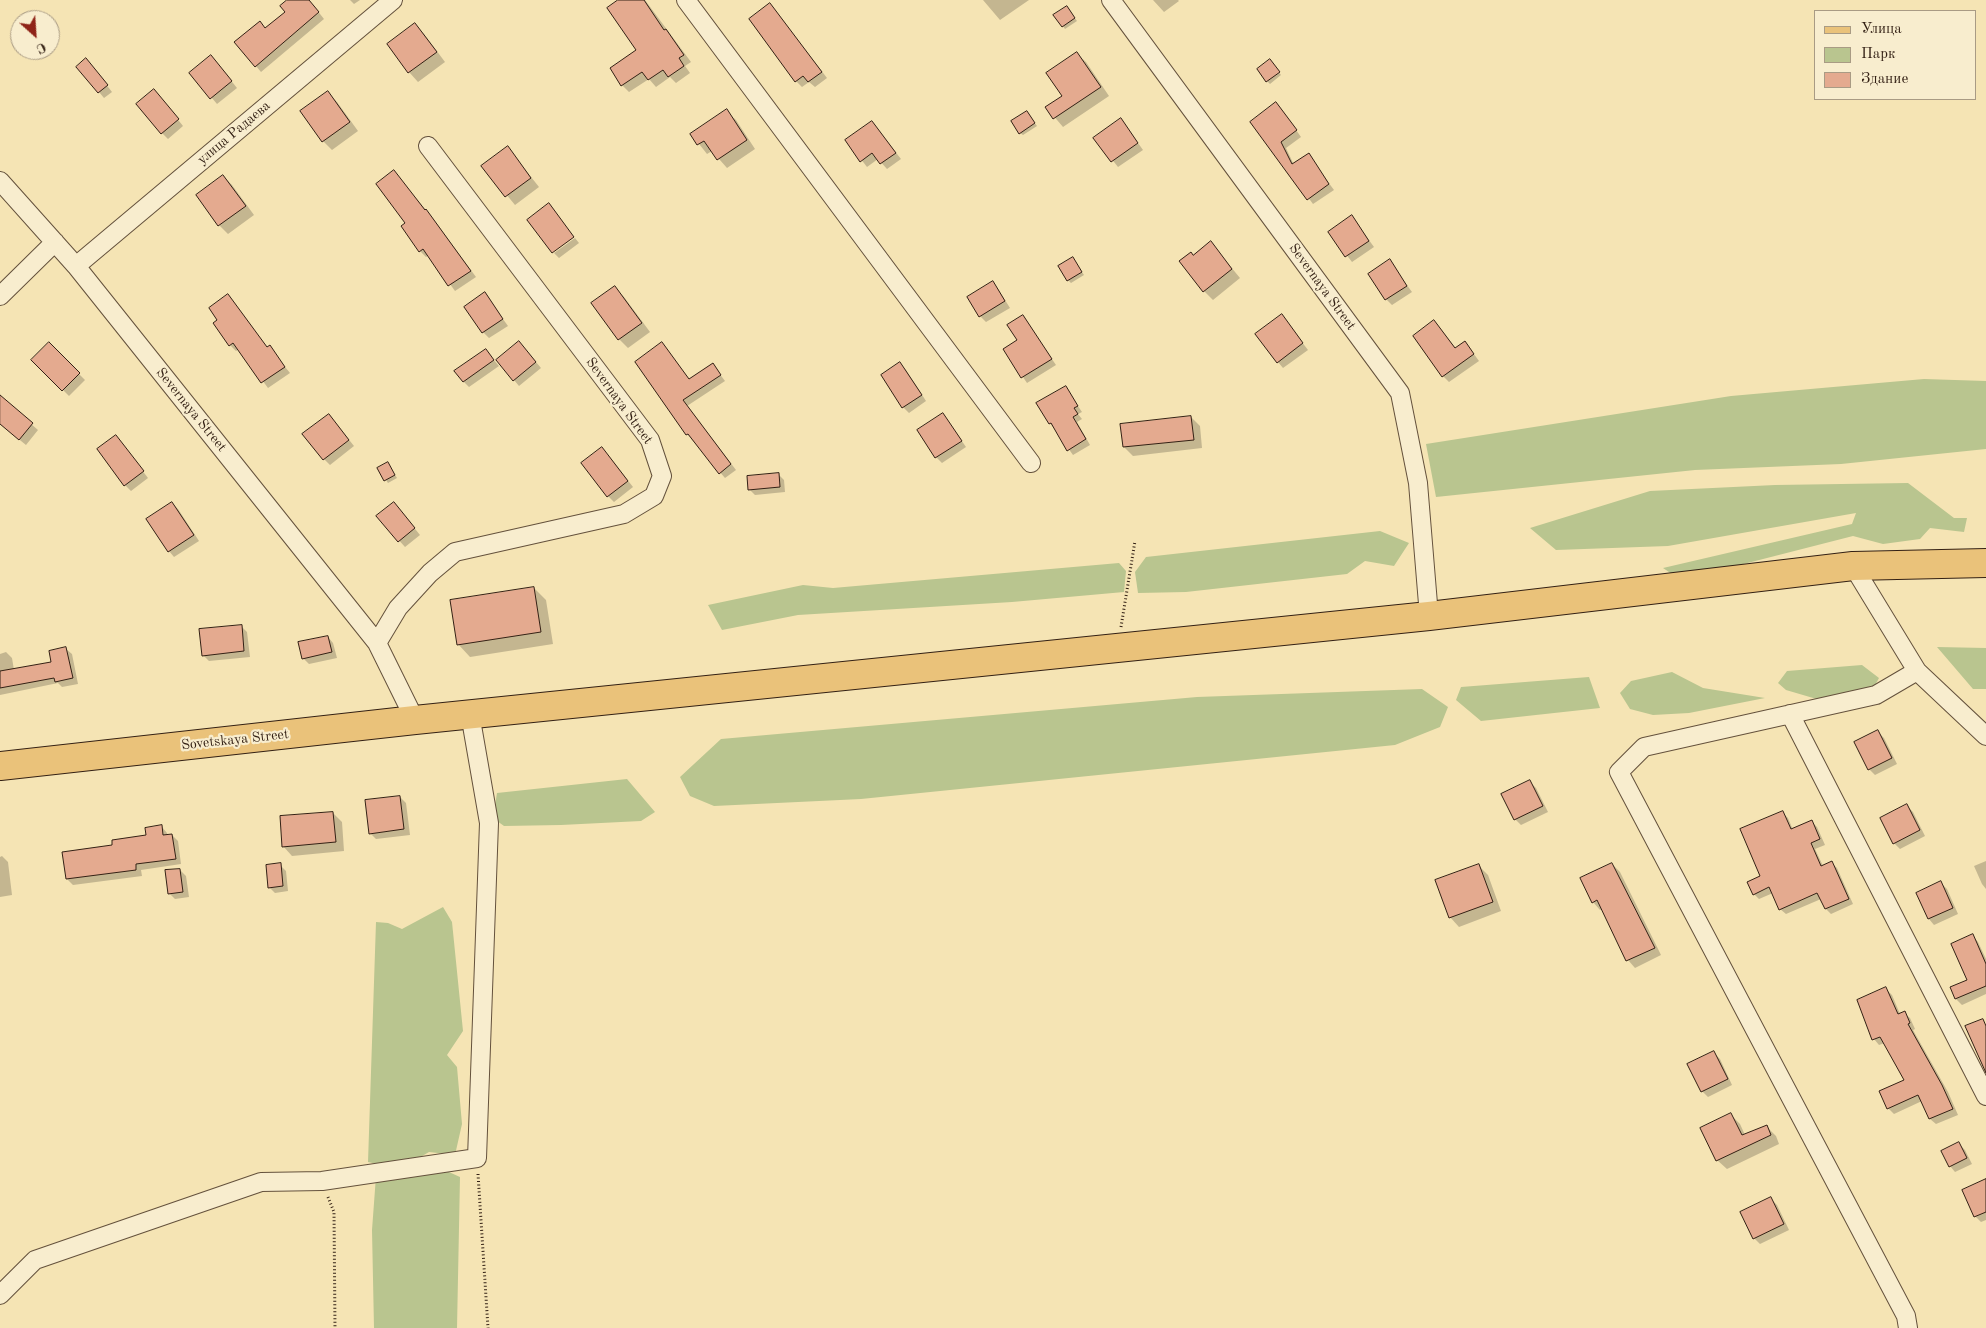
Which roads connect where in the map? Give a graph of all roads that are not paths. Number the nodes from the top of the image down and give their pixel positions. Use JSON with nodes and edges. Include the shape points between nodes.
{"nodes":[{"id":1,"x":393,"y":0,"type":"edge"},
{"id":2,"x":686,"y":0,"type":"edge"},
{"id":3,"x":1111,"y":0,"type":"edge"},
{"id":4,"x":428,"y":146,"type":"dead end"},
{"id":5,"x":0,"y":181,"type":"edge"},
{"id":6,"x":55,"y":242,"type":"junction"},
{"id":7,"x":76,"y":266,"type":"junction"},
{"id":8,"x":0,"y":296,"type":"edge"},
{"id":9,"x":1031,"y":463,"type":"dead end"},
{"id":10,"x":1986,"y":563,"type":"edge"},
{"id":11,"x":1853,"y":566,"type":"junction"},
{"id":12,"x":1429,"y":616,"type":"junction"},
{"id":13,"x":377,"y":643,"type":"junction"},
{"id":14,"x":1917,"y":671,"type":"junction"},
{"id":15,"x":470,"y":714,"type":"junction"},
{"id":16,"x":1790,"y":714,"type":"junction"},
{"id":17,"x":415,"y":720,"type":"junction"},
{"id":18,"x":1986,"y":736,"type":"edge"},
{"id":19,"x":0,"y":766,"type":"edge"},
{"id":20,"x":1986,"y":1096,"type":"edge"},
{"id":21,"x":0,"y":1295,"type":"edge"},
{"id":22,"x":1908,"y":1328,"type":"edge"}],
"edges":[{"from":1,"to":7,"type":"street","name":"улица Радаева"},
{"from":2,"to":9,"type":"street"},
{"from":3,"to":12,"type":"street","name":"Severnaya Street","via":[[1400,393],[1418,483]]},
{"from":4,"to":13,"type":"street","name":"Severnaya Street","via":[[650,440],[662,476],[654,496],[624,514],[455,552],[430,573],[398,608]]},
{"from":5,"to":6,"type":"street","name":"Severnaya Street"},
{"from":6,"to":7,"type":"street","name":"Severnaya Street"},
{"from":6,"to":8,"type":"street"},
{"from":7,"to":13,"type":"street","name":"Severnaya Street"},
{"from":10,"to":11,"type":"main road","name":"Sovetskaya Street"},
{"from":11,"to":12,"type":"main road","name":"Sovetskaya Street"},
{"from":11,"to":14,"type":"street"},
{"from":12,"to":15,"type":"main road","name":"Sovetskaya Street"},
{"from":13,"to":17,"type":"street","name":"Severnaya Street"},
{"from":14,"to":16,"type":"street","via":[[1876,695]]},
{"from":14,"to":18,"type":"street"},
{"from":15,"to":17,"type":"main road","name":"Sovetskaya Street"},
{"from":15,"to":21,"type":"street","via":[[489,823],[477,1158],[322,1181],[261,1182],[35,1260]]},
{"from":16,"to":20,"type":"street"},
{"from":16,"to":22,"type":"street","via":[[1644,747],[1619,772],[1906,1316]]},
{"from":17,"to":19,"type":"main road","name":"Sovetskaya Street"}]}
